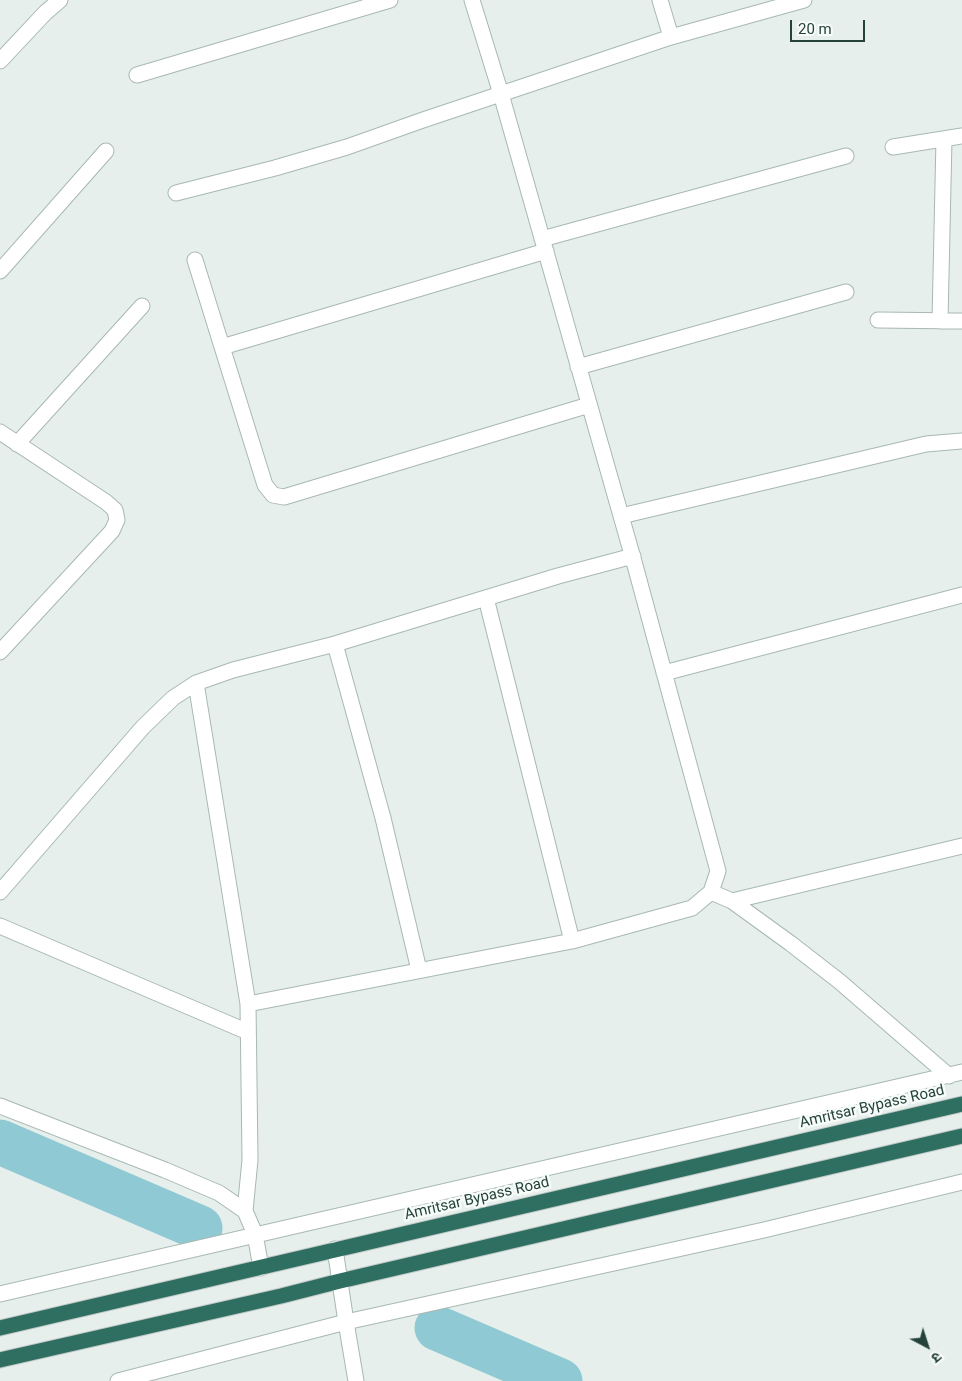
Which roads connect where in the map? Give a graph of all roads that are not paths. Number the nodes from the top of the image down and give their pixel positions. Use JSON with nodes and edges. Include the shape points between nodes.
{"nodes":[{"id":1,"x":60,"y":0,"type":"edge"},
{"id":2,"x":390,"y":0,"type":"edge"},
{"id":3,"x":472,"y":0,"type":"edge"},
{"id":4,"x":660,"y":0,"type":"edge"},
{"id":5,"x":804,"y":0,"type":"edge"},
{"id":6,"x":670,"y":37,"type":"junction"},
{"id":7,"x":0,"y":61,"type":"edge"},
{"id":8,"x":137,"y":75,"type":"dead end"},
{"id":9,"x":501,"y":94,"type":"junction"},
{"id":10,"x":962,"y":136,"type":"edge"},
{"id":11,"x":944,"y":139,"type":"junction"},
{"id":12,"x":893,"y":147,"type":"dead end"},
{"id":13,"x":106,"y":151,"type":"dead end"},
{"id":14,"x":846,"y":156,"type":"dead end"},
{"id":15,"x":176,"y":192,"type":"dead end"},
{"id":16,"x":544,"y":245,"type":"junction"},
{"id":17,"x":195,"y":260,"type":"dead end"},
{"id":18,"x":0,"y":271,"type":"edge"},
{"id":19,"x":846,"y":292,"type":"dead end"},
{"id":20,"x":142,"y":306,"type":"dead end"},
{"id":21,"x":878,"y":320,"type":"dead end"},
{"id":22,"x":940,"y":321,"type":"junction"},
{"id":23,"x":962,"y":321,"type":"edge"},
{"id":24,"x":222,"y":347,"type":"junction"},
{"id":25,"x":578,"y":367,"type":"junction"},
{"id":26,"x":589,"y":405,"type":"junction"},
{"id":27,"x":0,"y":432,"type":"edge"},
{"id":28,"x":962,"y":441,"type":"edge"},
{"id":29,"x":17,"y":444,"type":"junction"},
{"id":30,"x":621,"y":516,"type":"junction"},
{"id":31,"x":633,"y":558,"type":"junction"},
{"id":32,"x":962,"y":595,"type":"edge"},
{"id":33,"x":486,"y":598,"type":"junction"},
{"id":34,"x":335,"y":644,"type":"junction"},
{"id":35,"x":0,"y":652,"type":"edge"},
{"id":36,"x":664,"y":673,"type":"junction"},
{"id":37,"x":196,"y":684,"type":"junction"},
{"id":38,"x":962,"y":846,"type":"edge"},
{"id":39,"x":0,"y":892,"type":"edge"},
{"id":40,"x":711,"y":892,"type":"junction"},
{"id":41,"x":732,"y":901,"type":"junction"},
{"id":42,"x":0,"y":926,"type":"edge"},
{"id":43,"x":572,"y":941,"type":"junction"},
{"id":44,"x":419,"y":970,"type":"junction"},
{"id":45,"x":248,"y":1004,"type":"junction"},
{"id":46,"x":248,"y":1032,"type":"junction"},
{"id":47,"x":955,"y":1074,"type":"edge"},
{"id":48,"x":962,"y":1104,"type":"edge"},
{"id":49,"x":0,"y":1106,"type":"edge"},
{"id":50,"x":962,"y":1136,"type":"edge"},
{"id":51,"x":962,"y":1182,"type":"edge"},
{"id":52,"x":245,"y":1211,"type":"junction"},
{"id":53,"x":255,"y":1234,"type":"junction"},
{"id":54,"x":335,"y":1249,"type":"junction"},
{"id":55,"x":260,"y":1268,"type":"junction"},
{"id":56,"x":340,"y":1281,"type":"junction"},
{"id":57,"x":0,"y":1294,"type":"edge"},
{"id":58,"x":346,"y":1322,"type":"junction"},
{"id":59,"x":0,"y":1328,"type":"edge"},
{"id":60,"x":0,"y":1360,"type":"edge"},
{"id":61,"x":118,"y":1381,"type":"edge"},
{"id":62,"x":356,"y":1381,"type":"edge"}],
"edges":[{"from":1,"to":7,"type":"street"},
{"from":2,"to":8,"type":"street"},
{"from":3,"to":9,"type":"street"},
{"from":4,"to":6,"type":"street"},
{"from":5,"to":6,"type":"street"},
{"from":6,"to":9,"type":"street"},
{"from":9,"to":15,"type":"street","via":[[347,147]]},
{"from":9,"to":16,"type":"street"},
{"from":10,"to":11,"type":"street"},
{"from":11,"to":12,"type":"street"},
{"from":11,"to":22,"type":"street"},
{"from":13,"to":18,"type":"street"},
{"from":14,"to":16,"type":"street"},
{"from":16,"to":24,"type":"street"},
{"from":16,"to":25,"type":"street"},
{"from":17,"to":24,"type":"street"},
{"from":19,"to":25,"type":"street"},
{"from":20,"to":29,"type":"street"},
{"from":21,"to":22,"type":"street"},
{"from":22,"to":23,"type":"street"},
{"from":24,"to":26,"type":"street","via":[[265,485],[274,495],[284,497]]},
{"from":25,"to":26,"type":"street"},
{"from":26,"to":30,"type":"street"},
{"from":27,"to":29,"type":"street"},
{"from":28,"to":30,"type":"street","via":[[926,444]]},
{"from":29,"to":35,"type":"street","via":[[106,502],[115,510],[117,520],[112,531]]},
{"from":30,"to":31,"type":"street"},
{"from":31,"to":33,"type":"street"},
{"from":31,"to":36,"type":"street"},
{"from":32,"to":36,"type":"street"},
{"from":33,"to":34,"type":"street"},
{"from":33,"to":43,"type":"street"},
{"from":34,"to":37,"type":"street","via":[[233,670]]},
{"from":34,"to":44,"type":"street","via":[[383,818]]},
{"from":36,"to":40,"type":"street","via":[[718,871]]},
{"from":37,"to":39,"type":"street","via":[[173,698],[143,727]]},
{"from":37,"to":45,"type":"street"},
{"from":38,"to":41,"type":"street"},
{"from":40,"to":41,"type":"street"},
{"from":40,"to":43,"type":"street","via":[[692,908]]},
{"from":41,"to":47,"type":"street"},
{"from":42,"to":46,"type":"street"},
{"from":43,"to":44,"type":"street"},
{"from":44,"to":45,"type":"street"},
{"from":45,"to":46,"type":"street"},
{"from":46,"to":52,"type":"street","via":[[250,1160]]},
{"from":47,"to":53,"type":"street"},
{"from":48,"to":54,"type":"highway","name":"Amritsar Bypass Road"},
{"from":49,"to":52,"type":"street","via":[[205,1186]]},
{"from":50,"to":56,"type":"highway"},
{"from":51,"to":58,"type":"street","via":[[764,1230]]},
{"from":52,"to":53,"type":"street"},
{"from":53,"to":55,"type":"street"},
{"from":53,"to":57,"type":"street"},
{"from":54,"to":55,"type":"highway","name":"Amritsar Bypass Road"},
{"from":54,"to":56,"type":"street"},
{"from":55,"to":59,"type":"highway","name":"Amritsar Bypass Road"},
{"from":56,"to":58,"type":"street"},
{"from":56,"to":60,"type":"highway"},
{"from":58,"to":61,"type":"street"},
{"from":58,"to":62,"type":"street"}]}
